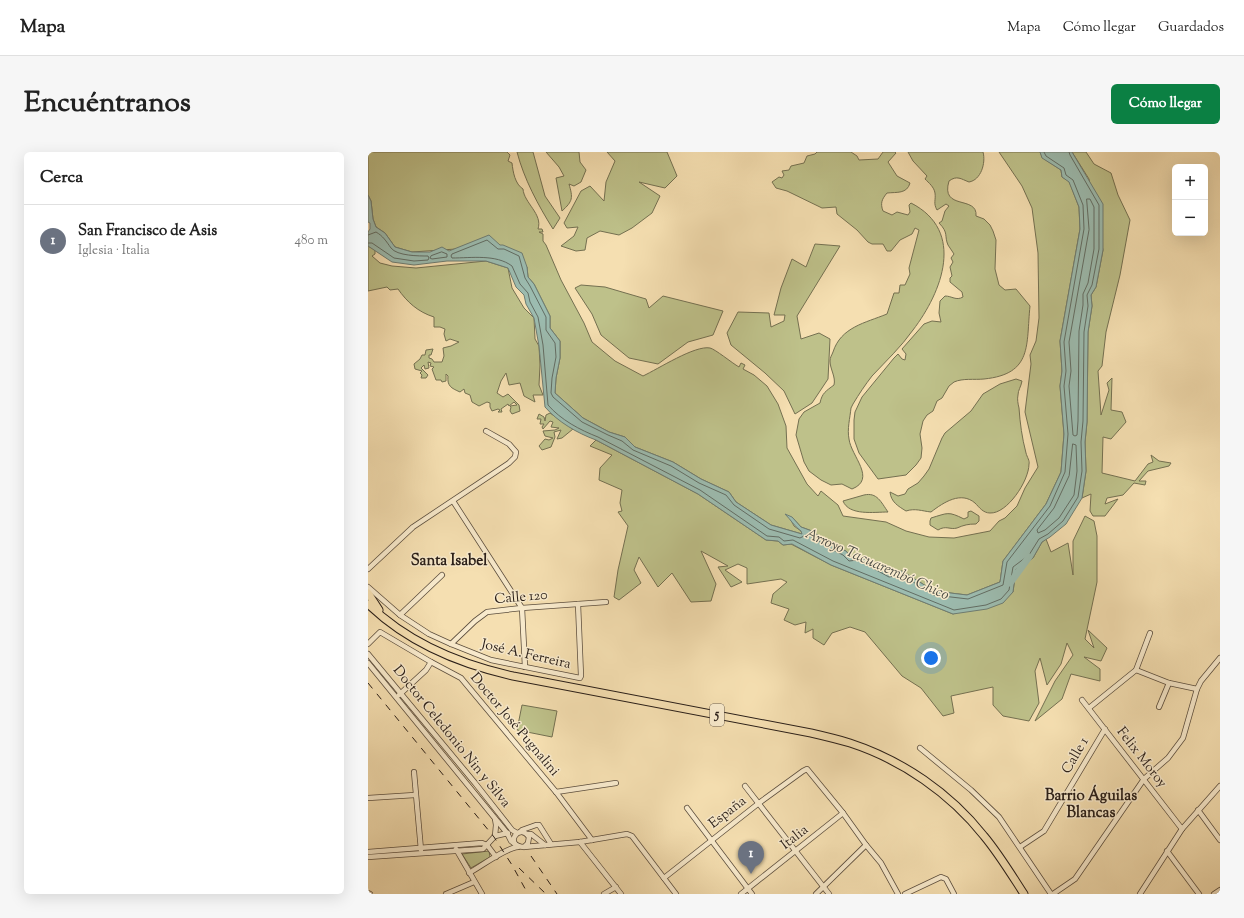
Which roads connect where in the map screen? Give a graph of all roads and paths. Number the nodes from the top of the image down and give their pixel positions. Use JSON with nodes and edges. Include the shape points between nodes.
{"nodes":[{"id":1,"x":486,"y":431,"type":"dead end"},
{"id":2,"x":453,"y":501,"type":"junction"},
{"id":3,"x":368,"y":569,"type":"edge"},
{"id":4,"x":442,"y":575,"type":"dead end"},
{"id":5,"x":368,"y":587,"type":"edge"},
{"id":6,"x":368,"y":593,"type":"edge"},
{"id":7,"x":606,"y":602,"type":"dead end"},
{"id":8,"x":578,"y":604,"type":"junction"},
{"id":9,"x":369,"y":606,"type":"edge"},
{"id":10,"x":522,"y":608,"type":"junction"},
{"id":11,"x":400,"y":615,"type":"junction"},
{"id":12,"x":383,"y":617,"type":"junction"},
{"id":13,"x":1150,"y":633,"type":"dead end"},
{"id":14,"x":368,"y":644,"type":"edge"},
{"id":15,"x":451,"y":644,"type":"junction"},
{"id":16,"x":368,"y":654,"type":"edge"},
{"id":17,"x":1220,"y":658,"type":"edge"},
{"id":18,"x":431,"y":662,"type":"junction"},
{"id":19,"x":368,"y":663,"type":"edge"},
{"id":20,"x":525,"y":667,"type":"junction"},
{"id":21,"x":1136,"y":670,"type":"junction"},
{"id":22,"x":1169,"y":683,"type":"junction"},
{"id":23,"x":1197,"y":689,"type":"junction"},
{"id":24,"x":401,"y":693,"type":"junction"},
{"id":25,"x":396,"y":697,"type":"junction"},
{"id":26,"x":1082,"y":700,"type":"dead end"},
{"id":27,"x":1159,"y":707,"type":"dead end"},
{"id":28,"x":1089,"y":708,"type":"junction"},
{"id":29,"x":1105,"y":729,"type":"junction"},
{"id":30,"x":435,"y":734,"type":"junction"},
{"id":31,"x":430,"y":738,"type":"junction"},
{"id":32,"x":920,"y":748,"type":"dead end"},
{"id":33,"x":414,"y":772,"type":"dead end"},
{"id":34,"x":1144,"y":779,"type":"junction"},
{"id":35,"x":475,"y":782,"type":"junction"},
{"id":36,"x":616,"y":784,"type":"dead end"},
{"id":37,"x":470,"y":786,"type":"junction"},
{"id":38,"x":745,"y":786,"type":"dead end"},
{"id":39,"x":1220,"y":786,"type":"edge"},
{"id":40,"x":556,"y":792,"type":"junction"},
{"id":41,"x":416,"y":795,"type":"junction"},
{"id":42,"x":368,"y":798,"type":"edge"},
{"id":43,"x":759,"y":803,"type":"junction"},
{"id":44,"x":687,"y":808,"type":"dead end"},
{"id":45,"x":1198,"y":810,"type":"junction"},
{"id":46,"x":843,"y":813,"type":"junction"},
{"id":47,"x":494,"y":818,"type":"junction"},
{"id":48,"x":1182,"y":829,"type":"junction"},
{"id":49,"x":507,"y":833,"type":"junction"},
{"id":50,"x":518,"y":833,"type":"junction"},
{"id":51,"x":527,"y":834,"type":"junction"},
{"id":52,"x":495,"y":836,"type":"junction"},
{"id":53,"x":592,"y":840,"type":"junction"},
{"id":54,"x":712,"y":840,"type":"junction"},
{"id":55,"x":1220,"y":840,"type":"edge"},
{"id":56,"x":580,"y":842,"type":"junction"},
{"id":57,"x":551,"y":844,"type":"junction"},
{"id":58,"x":487,"y":845,"type":"junction"},
{"id":59,"x":545,"y":845,"type":"junction"},
{"id":60,"x":866,"y":845,"type":"junction"},
{"id":61,"x":454,"y":846,"type":"junction"},
{"id":62,"x":517,"y":846,"type":"junction"},
{"id":63,"x":524,"y":847,"type":"junction"},
{"id":64,"x":1020,"y":847,"type":"junction"},
{"id":65,"x":421,"y":851,"type":"junction"},
{"id":66,"x":457,"y":851,"type":"junction"},
{"id":67,"x":795,"y":851,"type":"junction"},
{"id":68,"x":1167,"y":851,"type":"junction"},
{"id":69,"x":368,"y":852,"type":"edge"},
{"id":70,"x":368,"y":857,"type":"edge"},
{"id":71,"x":496,"y":857,"type":"junction"},
{"id":72,"x":469,"y":873,"type":"junction"},
{"id":73,"x":664,"y":878,"type":"junction"},
{"id":74,"x":474,"y":882,"type":"junction"},
{"id":75,"x":616,"y":887,"type":"junction"},
{"id":76,"x":824,"y":887,"type":"junction"},
{"id":77,"x":748,"y":889,"type":"junction"},
{"id":78,"x":1220,"y":890,"type":"edge"},
{"id":79,"x":446,"y":894,"type":"edge"},
{"id":80,"x":482,"y":894,"type":"edge"},
{"id":81,"x":604,"y":894,"type":"edge"},
{"id":82,"x":621,"y":894,"type":"edge"},
{"id":83,"x":676,"y":894,"type":"edge"},
{"id":84,"x":741,"y":894,"type":"edge"},
{"id":85,"x":752,"y":894,"type":"edge"},
{"id":86,"x":816,"y":894,"type":"edge"},
{"id":87,"x":829,"y":894,"type":"edge"},
{"id":88,"x":898,"y":894,"type":"edge"},
{"id":89,"x":905,"y":894,"type":"edge"},
{"id":90,"x":954,"y":894,"type":"edge"},
{"id":91,"x":1024,"y":894,"type":"edge"},
{"id":92,"x":1052,"y":894,"type":"edge"},
{"id":93,"x":1140,"y":894,"type":"edge"},
{"id":94,"x":1199,"y":894,"type":"edge"},
{"id":95,"x":1214,"y":894,"type":"edge"}],
"edges":[{"from":1,"to":2,"type":"street","via":[[509,444],[516,452],[515,458]]},
{"from":2,"to":3,"type":"street","via":[[413,527]]},
{"from":2,"to":10,"type":"street"},
{"from":4,"to":11,"type":"street"},
{"from":5,"to":11,"type":"street","name":"José A. Ferreira"},
{"from":6,"to":12,"type":"highway"},
{"from":7,"to":8,"type":"street","name":"Calle 120"},
{"from":8,"to":10,"type":"street","name":"Calle 120"},
{"from":8,"to":20,"type":"street","name":"José A. Ferreira","via":[[580,678]]},
{"from":9,"to":12,"type":"highway","number":"5"},
{"from":10,"to":15,"type":"street","name":"Calle 120","via":[[481,615]]},
{"from":10,"to":20,"type":"street"},
{"from":11,"to":15,"type":"street","name":"José A. Ferreira","via":[[429,634]]},
{"from":12,"to":91,"type":"highway","number":"5","via":[[426,645],[481,668],[812,733],[850,743],[881,755],[925,780],[961,810],[988,840]]},
{"from":13,"to":21,"type":"street"},
{"from":14,"to":18,"type":"street","name":"Doctor José Pugnalini","via":[[380,632]]},
{"from":15,"to":20,"type":"street","name":"José A. Ferreira","via":[[491,660]]},
{"from":16,"to":24,"type":"street","name":"Doctor Celedonio Nin y Silva"},
{"from":17,"to":23,"type":"street"},
{"from":18,"to":24,"type":"street"},
{"from":18,"to":40,"type":"street","name":"Doctor José Pugnalini","via":[[461,678]]},
{"from":19,"to":25,"type":"street","name":"Doctor Celedonio Nin y Silva"},
{"from":21,"to":22,"type":"street"},
{"from":21,"to":28,"type":"street"},
{"from":22,"to":23,"type":"street"},
{"from":22,"to":27,"type":"street"},
{"from":23,"to":34,"type":"street","via":[[1183,738],[1168,758]]},
{"from":24,"to":25,"type":"street"},
{"from":24,"to":30,"type":"street","name":"Doctor Celedonio Nin y Silva"},
{"from":25,"to":31,"type":"street","name":"Doctor Celedonio Nin y Silva"},
{"from":26,"to":28,"type":"street","name":"Felix Moroy"},
{"from":28,"to":29,"type":"street","name":"Felix Moroy"},
{"from":29,"to":34,"type":"street","name":"Felix Moroy"},
{"from":29,"to":64,"type":"street","name":"Calle 1","via":[[1046,829]]},
{"from":30,"to":31,"type":"street"},
{"from":30,"to":35,"type":"street","name":"Doctor Celedonio Nin y Silva"},
{"from":31,"to":37,"type":"street","name":"Doctor Celedonio Nin y Silva"},
{"from":32,"to":64,"type":"street","via":[[986,802]]},
{"from":33,"to":41,"type":"street"},
{"from":34,"to":48,"type":"street","name":"Felix Moroy"},
{"from":34,"to":92,"type":"street","via":[[1077,876]]},
{"from":35,"to":37,"type":"street"},
{"from":35,"to":50,"type":"street","name":"Doctor Celedonio Nin y Silva","via":[[512,830]]},
{"from":36,"to":40,"type":"street"},
{"from":37,"to":47,"type":"street","name":"Doctor Celedonio Nin y Silva"},
{"from":38,"to":43,"type":"street"},
{"from":39,"to":45,"type":"street"},
{"from":40,"to":53,"type":"street","name":"Doctor José Pugnalini"},
{"from":41,"to":42,"type":"street"},
{"from":41,"to":65,"type":"street"},
{"from":43,"to":46,"type":"street","name":"España","via":[[807,769]]},
{"from":43,"to":54,"type":"street","name":"España"},
{"from":43,"to":67,"type":"street"},
{"from":44,"to":54,"type":"street"},
{"from":45,"to":48,"type":"street"},
{"from":45,"to":55,"type":"street"},
{"from":46,"to":60,"type":"street"},
{"from":46,"to":67,"type":"street","name":"Italia"},
{"from":47,"to":49,"type":"street","name":"Doctor Celedonio Nin y Silva"},
{"from":47,"to":52,"type":"street"},
{"from":48,"to":68,"type":"street"},
{"from":49,"to":50,"type":"street"},
{"from":49,"to":52,"type":"street"},
{"from":49,"to":62,"type":"street","name":"Doctor Celedonio Nin y Silva","via":[[511,842]]},
{"from":50,"to":51,"type":"street"},
{"from":50,"to":57,"type":"street","via":[[536,825]]},
{"from":50,"to":62,"type":"street","via":[[514,841]]},
{"from":51,"to":59,"type":"street","via":[[531,834]]},
{"from":51,"to":63,"type":"street","via":[[529,841]]},
{"from":52,"to":58,"type":"street"},
{"from":53,"to":56,"type":"street"},
{"from":53,"to":73,"type":"street","via":[[622,834],[632,836]]},
{"from":54,"to":73,"type":"street","name":"España"},
{"from":54,"to":77,"type":"street"},
{"from":56,"to":57,"type":"street"},
{"from":56,"to":75,"type":"street"},
{"from":57,"to":59,"type":"street"},
{"from":58,"to":61,"type":"street","via":[[482,843]]},
{"from":58,"to":66,"type":"street","via":[[482,849]]},
{"from":58,"to":71,"type":"street"},
{"from":59,"to":63,"type":"street"},
{"from":60,"to":76,"type":"street"},
{"from":60,"to":88,"type":"street","via":[[881,863]]},
{"from":61,"to":65,"type":"street"},
{"from":61,"to":66,"type":"street"},
{"from":62,"to":63,"type":"street"},
{"from":62,"to":71,"type":"street"},
{"from":64,"to":92,"type":"street"},
{"from":65,"to":66,"type":"street"},
{"from":65,"to":69,"type":"street"},
{"from":65,"to":70,"type":"street"},
{"from":66,"to":72,"type":"street"},
{"from":67,"to":76,"type":"street"},
{"from":67,"to":77,"type":"street","name":"Italia"},
{"from":68,"to":93,"type":"street"},
{"from":68,"to":94,"type":"street"},
{"from":71,"to":72,"type":"street"},
{"from":72,"to":74,"type":"street"},
{"from":73,"to":83,"type":"street"},
{"from":74,"to":79,"type":"street"},
{"from":74,"to":80,"type":"street"},
{"from":75,"to":81,"type":"street"},
{"from":75,"to":82,"type":"street"},
{"from":76,"to":86,"type":"street"},
{"from":76,"to":87,"type":"street"},
{"from":77,"to":84,"type":"street","name":"Italia"},
{"from":77,"to":85,"type":"street"},
{"from":78,"to":95,"type":"street"},
{"from":89,"to":90,"type":"street","via":[[941,877]]}]}
